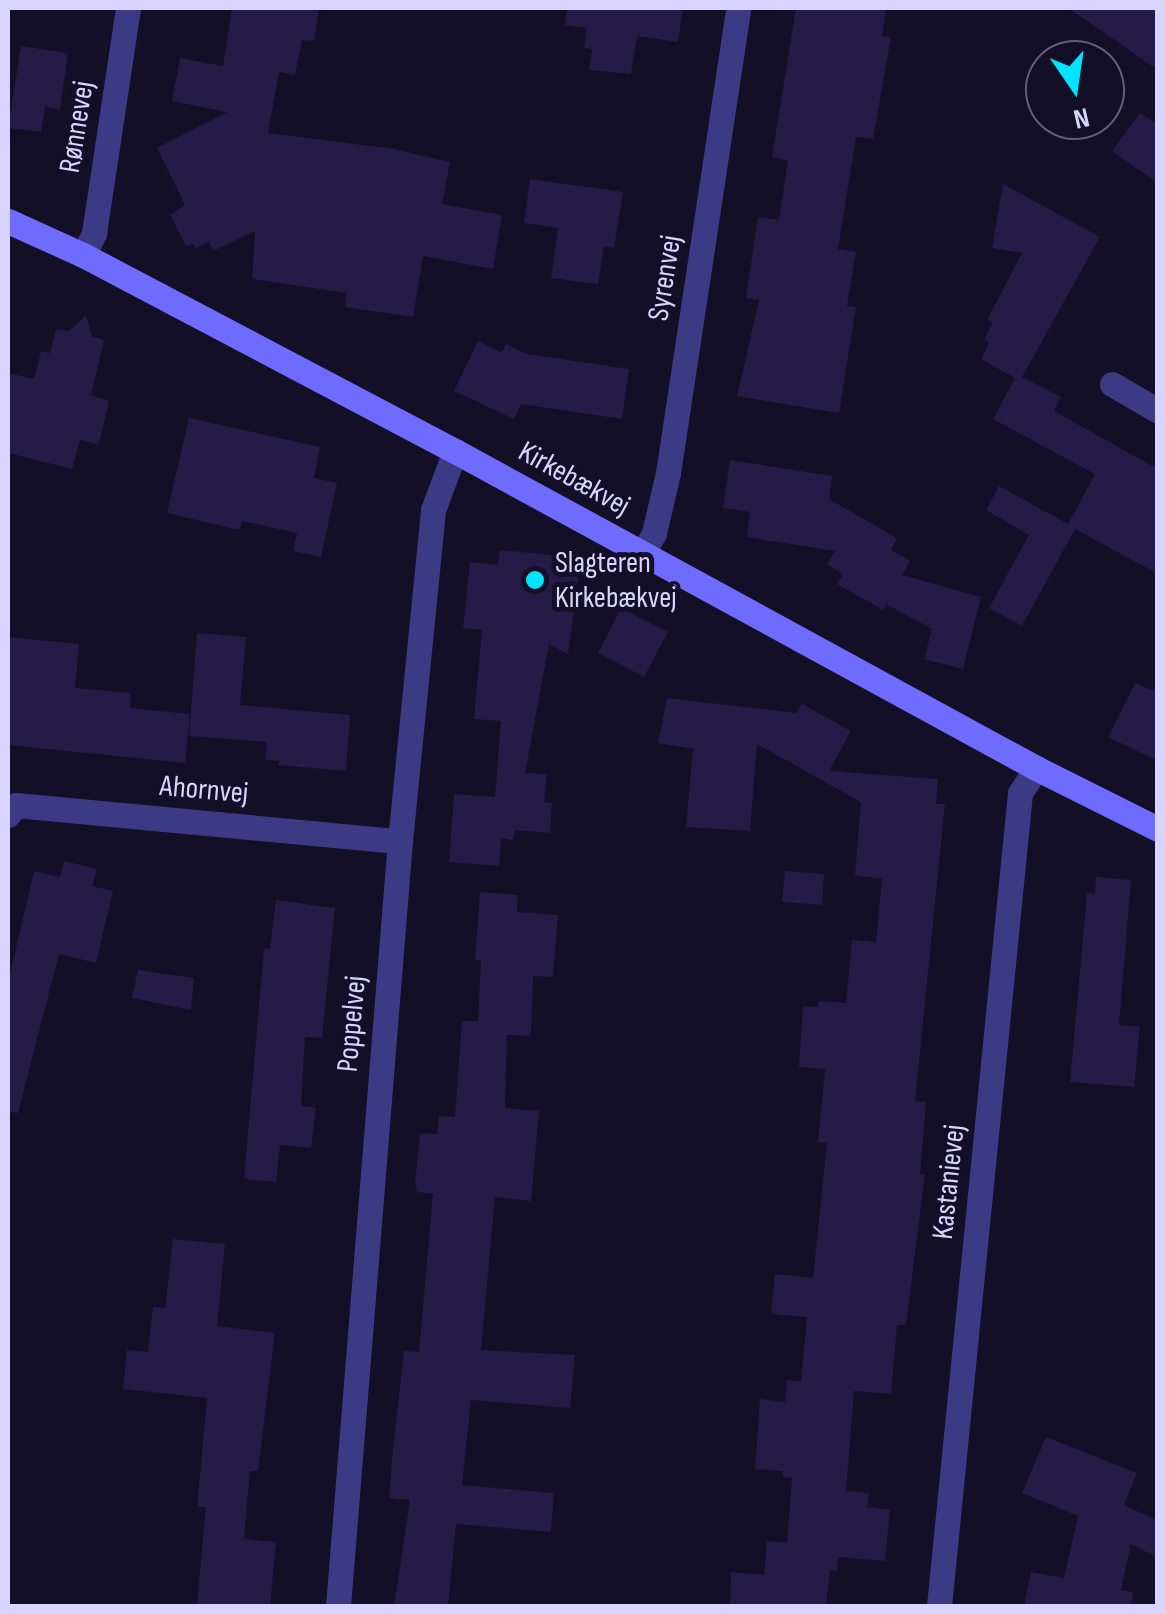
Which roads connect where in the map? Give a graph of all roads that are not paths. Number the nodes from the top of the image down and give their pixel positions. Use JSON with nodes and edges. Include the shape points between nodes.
{"nodes":[{"id":1,"x":128,"y":8,"type":"edge"},
{"id":2,"x":738,"y":8,"type":"edge"},
{"id":3,"x":8,"y":221,"type":"edge"},
{"id":4,"x":83,"y":255,"type":"junction"},
{"id":5,"x":1112,"y":384,"type":"dead end"},
{"id":6,"x":1158,"y":411,"type":"edge"},
{"id":7,"x":455,"y":450,"type":"junction"},
{"id":8,"x":642,"y":554,"type":"junction"},
{"id":9,"x":1036,"y":768,"type":"junction"},
{"id":10,"x":8,"y":815,"type":"edge"},
{"id":11,"x":1158,"y":829,"type":"edge"},
{"id":12,"x":400,"y":841,"type":"junction"},
{"id":13,"x":338,"y":1606,"type":"edge"},
{"id":14,"x":939,"y":1606,"type":"edge"}],
"edges":[{"from":1,"to":4,"type":"street","name":"Rønnevej","via":[[94,233]]},
{"from":2,"to":8,"type":"street","name":"Syrenvej","via":[[668,473],[654,533]]},
{"from":3,"to":4,"type":"street","name":"Kirkebækvej"},
{"from":4,"to":7,"type":"street","name":"Kirkebækvej"},
{"from":5,"to":6,"type":"street"},
{"from":7,"to":8,"type":"street","name":"Kirkebækvej"},
{"from":7,"to":12,"type":"street","name":"Poppelvej","via":[[433,510]]},
{"from":8,"to":9,"type":"street","name":"Kirkebækvej"},
{"from":9,"to":11,"type":"street","name":"Kirkebækvej"},
{"from":9,"to":14,"type":"street","name":"Kastanievej","via":[[1020,794]]},
{"from":10,"to":12,"type":"street","name":"Ahornvej","via":[[16,805]]},
{"from":12,"to":13,"type":"street","name":"Poppelvej"}]}
